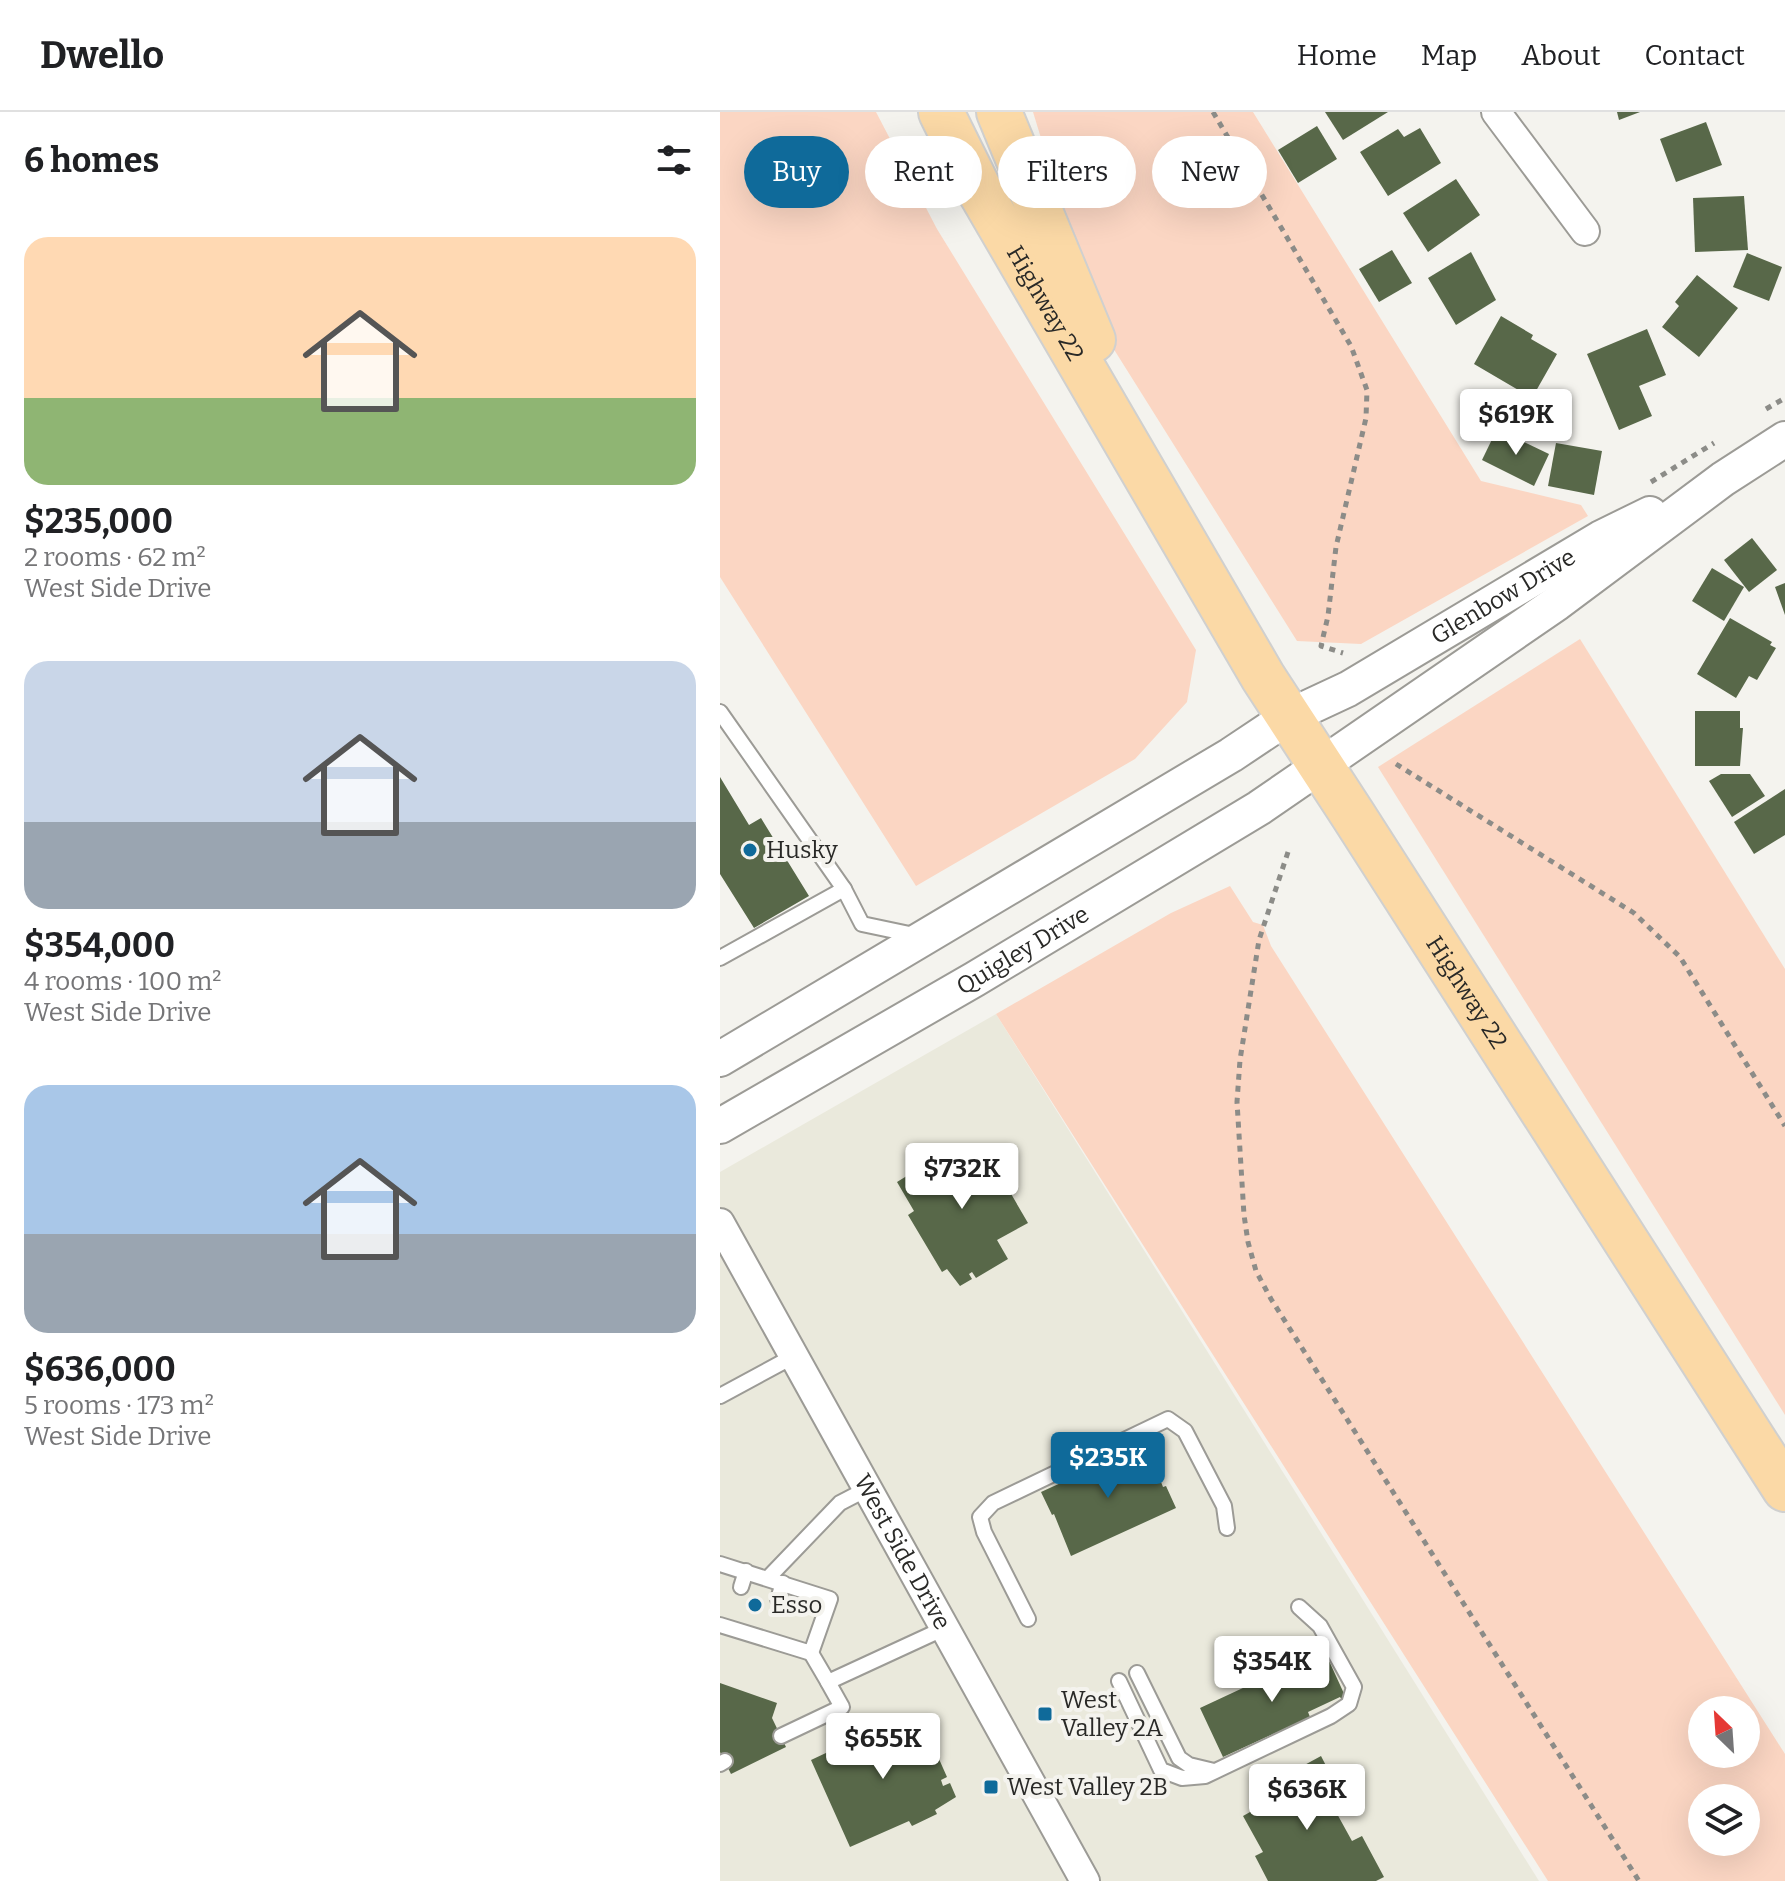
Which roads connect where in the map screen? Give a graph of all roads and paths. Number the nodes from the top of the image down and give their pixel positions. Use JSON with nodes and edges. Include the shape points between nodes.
{"nodes":[{"id":1,"x":941,"y":112,"type":"edge"},
{"id":2,"x":999,"y":112,"type":"edge"},
{"id":3,"x":1213,"y":112,"type":"edge"},
{"id":4,"x":1496,"y":112,"type":"edge"},
{"id":5,"x":1585,"y":231,"type":"dead end"},
{"id":6,"x":1785,"y":439,"type":"edge"},
{"id":7,"x":1723,"y":479,"type":"junction"},
{"id":8,"x":1156,"y":494,"type":"junction"},
{"id":9,"x":1321,"y":646,"type":"dead end"},
{"id":10,"x":720,"y":712,"type":"edge"},
{"id":11,"x":1288,"y":717,"type":"junction"},
{"id":12,"x":1396,"y":764,"type":"dead end"},
{"id":13,"x":1320,"y":766,"type":"junction"},
{"id":14,"x":1288,"y":852,"type":"dead end"},
{"id":15,"x":844,"y":889,"type":"junction"},
{"id":16,"x":927,"y":937,"type":"junction"},
{"id":17,"x":720,"y":958,"type":"edge"},
{"id":18,"x":720,"y":1059,"type":"edge"},
{"id":19,"x":720,"y":1126,"type":"edge"},
{"id":20,"x":1785,"y":1126,"type":"edge"},
{"id":21,"x":720,"y":1223,"type":"edge"},
{"id":22,"x":794,"y":1356,"type":"junction"},
{"id":23,"x":720,"y":1396,"type":"edge"},
{"id":24,"x":867,"y":1489,"type":"junction"},
{"id":25,"x":1785,"y":1489,"type":"edge"},
{"id":26,"x":1227,"y":1528,"type":"dead end"},
{"id":27,"x":720,"y":1564,"type":"edge"},
{"id":28,"x":746,"y":1571,"type":"junction"},
{"id":29,"x":768,"y":1578,"type":"junction"},
{"id":30,"x":783,"y":1583,"type":"junction"},
{"id":31,"x":741,"y":1587,"type":"dead end"},
{"id":32,"x":778,"y":1599,"type":"dead end"},
{"id":33,"x":1299,"y":1607,"type":"dead end"},
{"id":34,"x":732,"y":1611,"type":"dead end"},
{"id":35,"x":1028,"y":1619,"type":"dead end"},
{"id":36,"x":769,"y":1624,"type":"dead end"},
{"id":37,"x":723,"y":1626,"type":"edge"},
{"id":38,"x":945,"y":1628,"type":"junction"},
{"id":39,"x":763,"y":1638,"type":"junction"},
{"id":40,"x":811,"y":1653,"type":"junction"},
{"id":41,"x":1137,"y":1673,"type":"dead end"},
{"id":42,"x":1119,"y":1681,"type":"dead end"},
{"id":43,"x":828,"y":1682,"type":"junction"},
{"id":44,"x":781,"y":1736,"type":"dead end"},
{"id":45,"x":1215,"y":1771,"type":"junction"},
{"id":46,"x":1085,"y":1881,"type":"edge"},
{"id":47,"x":1639,"y":1881,"type":"edge"}],
"edges":[{"from":1,"to":8,"type":"main road","name":"Highway 22","via":[[982,195]]},
{"from":2,"to":8,"type":"main road","name":"Highway 22"},
{"from":3,"to":9,"type":"path","via":[[1351,346],[1367,390]]},
{"from":4,"to":5,"type":"street"},
{"from":6,"to":7,"type":"street","name":"Glenbow Drive"},
{"from":7,"to":11,"type":"street","name":"Glenbow Drive","via":[[1601,538],[1348,689]]},
{"from":7,"to":13,"type":"street","name":"Glenbow Drive","via":[[1557,603]]},
{"from":8,"to":11,"type":"main road","name":"Highway 22"},
{"from":10,"to":15,"type":"lane"},
{"from":11,"to":13,"type":"main road","name":"Highway 22"},
{"from":11,"to":16,"type":"street"},
{"from":12,"to":20,"type":"path","via":[[1634,913],[1661,937],[1680,957]]},
{"from":13,"to":19,"type":"street","name":"Quigley Drive","via":[[975,979]]},
{"from":13,"to":25,"type":"main road","name":"Highway 22"},
{"from":14,"to":47,"type":"path","via":[[1259,940],[1240,1060],[1237,1102],[1244,1215],[1256,1271]]},
{"from":15,"to":16,"type":"lane","via":[[862,924]]},
{"from":15,"to":17,"type":"lane"},
{"from":16,"to":18,"type":"street"},
{"from":21,"to":22,"type":"street","name":"West Side Drive"},
{"from":22,"to":23,"type":"lane"},
{"from":22,"to":24,"type":"street","name":"West Side Drive"},
{"from":24,"to":29,"type":"lane","via":[[840,1503]]},
{"from":24,"to":38,"type":"street","name":"West Side Drive"},
{"from":26,"to":35,"type":"lane","via":[[1224,1506],[1185,1431],[1168,1419],[993,1503],[980,1517]]},
{"from":27,"to":28,"type":"lane"},
{"from":28,"to":29,"type":"lane"},
{"from":28,"to":31,"type":"lane"},
{"from":29,"to":30,"type":"lane"},
{"from":30,"to":32,"type":"lane"},
{"from":30,"to":40,"type":"lane","via":[[830,1599]]},
{"from":33,"to":45,"type":"lane","via":[[1320,1626],[1354,1687],[1349,1704]]},
{"from":34,"to":37,"type":"lane"},
{"from":36,"to":39,"type":"lane"},
{"from":37,"to":39,"type":"lane"},
{"from":38,"to":43,"type":"lane"},
{"from":38,"to":46,"type":"street","name":"West Side Drive"},
{"from":39,"to":40,"type":"lane"},
{"from":40,"to":43,"type":"lane"},
{"from":41,"to":45,"type":"lane","via":[[1179,1758]]},
{"from":42,"to":45,"type":"lane","via":[[1161,1770],[1182,1778]]},
{"from":43,"to":44,"type":"lane","via":[[842,1707]]}]}
